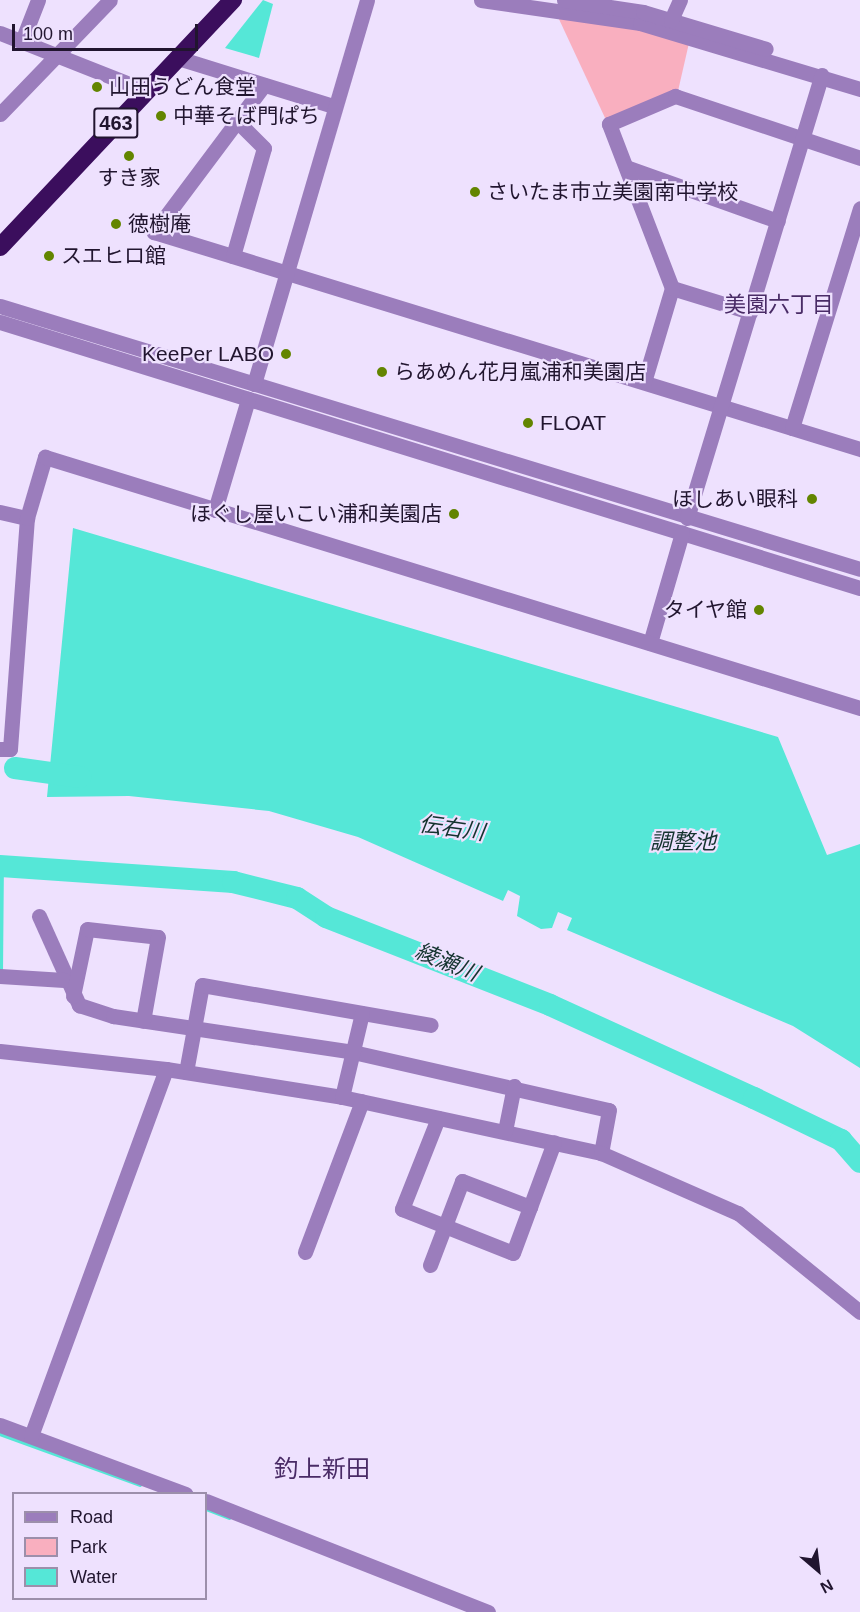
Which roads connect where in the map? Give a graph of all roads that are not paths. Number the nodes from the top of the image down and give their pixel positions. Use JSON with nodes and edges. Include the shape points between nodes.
{"nodes":[{"id":1,"x":38,"y":0,"type":"edge"},
{"id":2,"x":110,"y":0,"type":"edge"},
{"id":3,"x":233,"y":0,"type":"edge"},
{"id":4,"x":367,"y":0,"type":"edge"},
{"id":5,"x":481,"y":0,"type":"edge"},
{"id":6,"x":564,"y":0,"type":"edge"},
{"id":7,"x":680,"y":0,"type":"edge"},
{"id":8,"x":671,"y":20,"type":"junction"},
{"id":9,"x":0,"y":33,"type":"edge"},
{"id":10,"x":22,"y":41,"type":"junction"},
{"id":11,"x":57,"y":54,"type":"junction"},
{"id":12,"x":178,"y":58,"type":"junction"},
{"id":13,"x":822,"y":75,"type":"junction"},
{"id":14,"x":860,"y":80,"type":"edge"},
{"id":15,"x":264,"y":85,"type":"junction"},
{"id":16,"x":860,"y":89,"type":"edge"},
{"id":17,"x":147,"y":91,"type":"junction"},
{"id":18,"x":333,"y":105,"type":"junction"},
{"id":19,"x":0,"y":114,"type":"edge"},
{"id":20,"x":237,"y":122,"type":"junction"},
{"id":21,"x":803,"y":139,"type":"junction"},
{"id":22,"x":860,"y":158,"type":"edge"},
{"id":23,"x":626,"y":167,"type":"junction"},
{"id":24,"x":860,"y":208,"type":"edge"},
{"id":25,"x":778,"y":221,"type":"junction"},
{"id":26,"x":0,"y":247,"type":"edge"},
{"id":27,"x":233,"y":256,"type":"junction"},
{"id":28,"x":288,"y":272,"type":"junction"},
{"id":29,"x":672,"y":288,"type":"junction"},
{"id":30,"x":0,"y":306,"type":"edge"},
{"id":31,"x":750,"y":312,"type":"junction"},
{"id":32,"x":0,"y":322,"type":"edge"},
{"id":33,"x":644,"y":382,"type":"junction"},
{"id":34,"x":254,"y":384,"type":"junction"},
{"id":35,"x":248,"y":399,"type":"junction"},
{"id":36,"x":721,"y":406,"type":"junction"},
{"id":37,"x":792,"y":428,"type":"junction"},
{"id":38,"x":860,"y":449,"type":"edge"},
{"id":39,"x":215,"y":510,"type":"junction"},
{"id":40,"x":0,"y":513,"type":"edge"},
{"id":41,"x":27,"y":518,"type":"junction"},
{"id":42,"x":687,"y":518,"type":"junction"},
{"id":43,"x":682,"y":533,"type":"junction"},
{"id":44,"x":860,"y":569,"type":"edge"},
{"id":45,"x":860,"y":588,"type":"edge"},
{"id":46,"x":650,"y":643,"type":"junction"},
{"id":47,"x":860,"y":708,"type":"edge"},
{"id":48,"x":0,"y":748,"type":"edge"},
{"id":49,"x":39,"y":916,"type":"dead end"},
{"id":50,"x":0,"y":976,"type":"edge"},
{"id":51,"x":64,"y":980,"type":"junction"},
{"id":52,"x":73,"y":996,"type":"junction"},
{"id":53,"x":363,"y":1013,"type":"junction"},
{"id":54,"x":143,"y":1021,"type":"junction"},
{"id":55,"x":431,"y":1025,"type":"dead end"},
{"id":56,"x":193,"y":1028,"type":"junction"},
{"id":57,"x":0,"y":1051,"type":"edge"},
{"id":58,"x":353,"y":1052,"type":"junction"},
{"id":59,"x":166,"y":1069,"type":"junction"},
{"id":60,"x":186,"y":1072,"type":"junction"},
{"id":61,"x":514,"y":1086,"type":"junction"},
{"id":62,"x":342,"y":1097,"type":"junction"},
{"id":63,"x":362,"y":1101,"type":"junction"},
{"id":64,"x":438,"y":1118,"type":"junction"},
{"id":65,"x":505,"y":1131,"type":"junction"},
{"id":66,"x":554,"y":1142,"type":"junction"},
{"id":67,"x":601,"y":1153,"type":"junction"},
{"id":68,"x":530,"y":1207,"type":"junction"},
{"id":69,"x":444,"y":1226,"type":"junction"},
{"id":70,"x":305,"y":1252,"type":"dead end"},
{"id":71,"x":430,"y":1265,"type":"dead end"},
{"id":72,"x":860,"y":1312,"type":"edge"},
{"id":73,"x":0,"y":1425,"type":"edge"},
{"id":74,"x":31,"y":1436,"type":"junction"},
{"id":75,"x":181,"y":1492,"type":"edge"},
{"id":76,"x":207,"y":1501,"type":"edge"},
{"id":77,"x":488,"y":1612,"type":"edge"}],
"edges":[{"from":1,"to":10,"type":"street"},
{"from":2,"to":11,"type":"street"},
{"from":3,"to":12,"type":"highway","number":"463"},
{"from":4,"to":18,"type":"street"},
{"from":5,"to":13,"type":"street","via":[[640,23]]},
{"from":6,"to":8,"type":"street"},
{"from":7,"to":8,"type":"street"},
{"from":8,"to":14,"type":"street"},
{"from":9,"to":10,"type":"street"},
{"from":10,"to":11,"type":"street"},
{"from":11,"to":17,"type":"street"},
{"from":11,"to":19,"type":"street"},
{"from":12,"to":15,"type":"street"},
{"from":12,"to":17,"type":"highway","number":"463"},
{"from":13,"to":16,"type":"street"},
{"from":13,"to":21,"type":"street"},
{"from":15,"to":18,"type":"street"},
{"from":15,"to":20,"type":"street"},
{"from":17,"to":26,"type":"highway","number":"463"},
{"from":18,"to":28,"type":"street"},
{"from":20,"to":27,"type":"street","via":[[264,148]]},
{"from":20,"to":27,"type":"street","via":[[154,232]]},
{"from":21,"to":22,"type":"street"},
{"from":21,"to":23,"type":"street","via":[[675,96],[609,124]]},
{"from":21,"to":25,"type":"street"},
{"from":23,"to":25,"type":"street"},
{"from":23,"to":29,"type":"street"},
{"from":24,"to":37,"type":"street"},
{"from":25,"to":31,"type":"street"},
{"from":27,"to":28,"type":"street"},
{"from":28,"to":33,"type":"street"},
{"from":28,"to":34,"type":"street"},
{"from":29,"to":31,"type":"street"},
{"from":29,"to":33,"type":"street"},
{"from":30,"to":34,"type":"street"},
{"from":31,"to":36,"type":"street"},
{"from":32,"to":35,"type":"street"},
{"from":33,"to":36,"type":"street"},
{"from":34,"to":42,"type":"street"},
{"from":35,"to":39,"type":"street"},
{"from":35,"to":43,"type":"street"},
{"from":36,"to":37,"type":"street"},
{"from":36,"to":42,"type":"street"},
{"from":37,"to":38,"type":"street"},
{"from":39,"to":41,"type":"street","via":[[45,457]]},
{"from":39,"to":46,"type":"street"},
{"from":40,"to":41,"type":"street"},
{"from":41,"to":48,"type":"street","via":[[10,749]]},
{"from":42,"to":44,"type":"street"},
{"from":43,"to":45,"type":"street"},
{"from":43,"to":46,"type":"street"},
{"from":46,"to":47,"type":"street"},
{"from":49,"to":51,"type":"street"},
{"from":50,"to":51,"type":"street"},
{"from":51,"to":52,"type":"street"},
{"from":52,"to":54,"type":"street","via":[[79,1005]]},
{"from":52,"to":54,"type":"street","via":[[87,929],[158,937]]},
{"from":53,"to":55,"type":"street"},
{"from":53,"to":56,"type":"street","via":[[202,985]]},
{"from":53,"to":58,"type":"street"},
{"from":54,"to":56,"type":"street"},
{"from":56,"to":58,"type":"street"},
{"from":56,"to":60,"type":"street"},
{"from":57,"to":59,"type":"street"},
{"from":58,"to":61,"type":"street"},
{"from":58,"to":62,"type":"street"},
{"from":59,"to":60,"type":"street"},
{"from":59,"to":74,"type":"street"},
{"from":60,"to":62,"type":"street"},
{"from":61,"to":65,"type":"street"},
{"from":61,"to":67,"type":"street","via":[[609,1110]]},
{"from":62,"to":63,"type":"street"},
{"from":63,"to":64,"type":"street"},
{"from":63,"to":70,"type":"street"},
{"from":64,"to":65,"type":"street"},
{"from":64,"to":69,"type":"street","via":[[402,1209]]},
{"from":65,"to":66,"type":"street"},
{"from":66,"to":67,"type":"street"},
{"from":66,"to":68,"type":"street"},
{"from":67,"to":72,"type":"street","via":[[738,1213]]},
{"from":68,"to":69,"type":"street","via":[[462,1181]]},
{"from":68,"to":69,"type":"street","via":[[513,1253]]},
{"from":69,"to":71,"type":"street"},
{"from":73,"to":74,"type":"street"},
{"from":74,"to":75,"type":"street"},
{"from":76,"to":77,"type":"street"}]}
